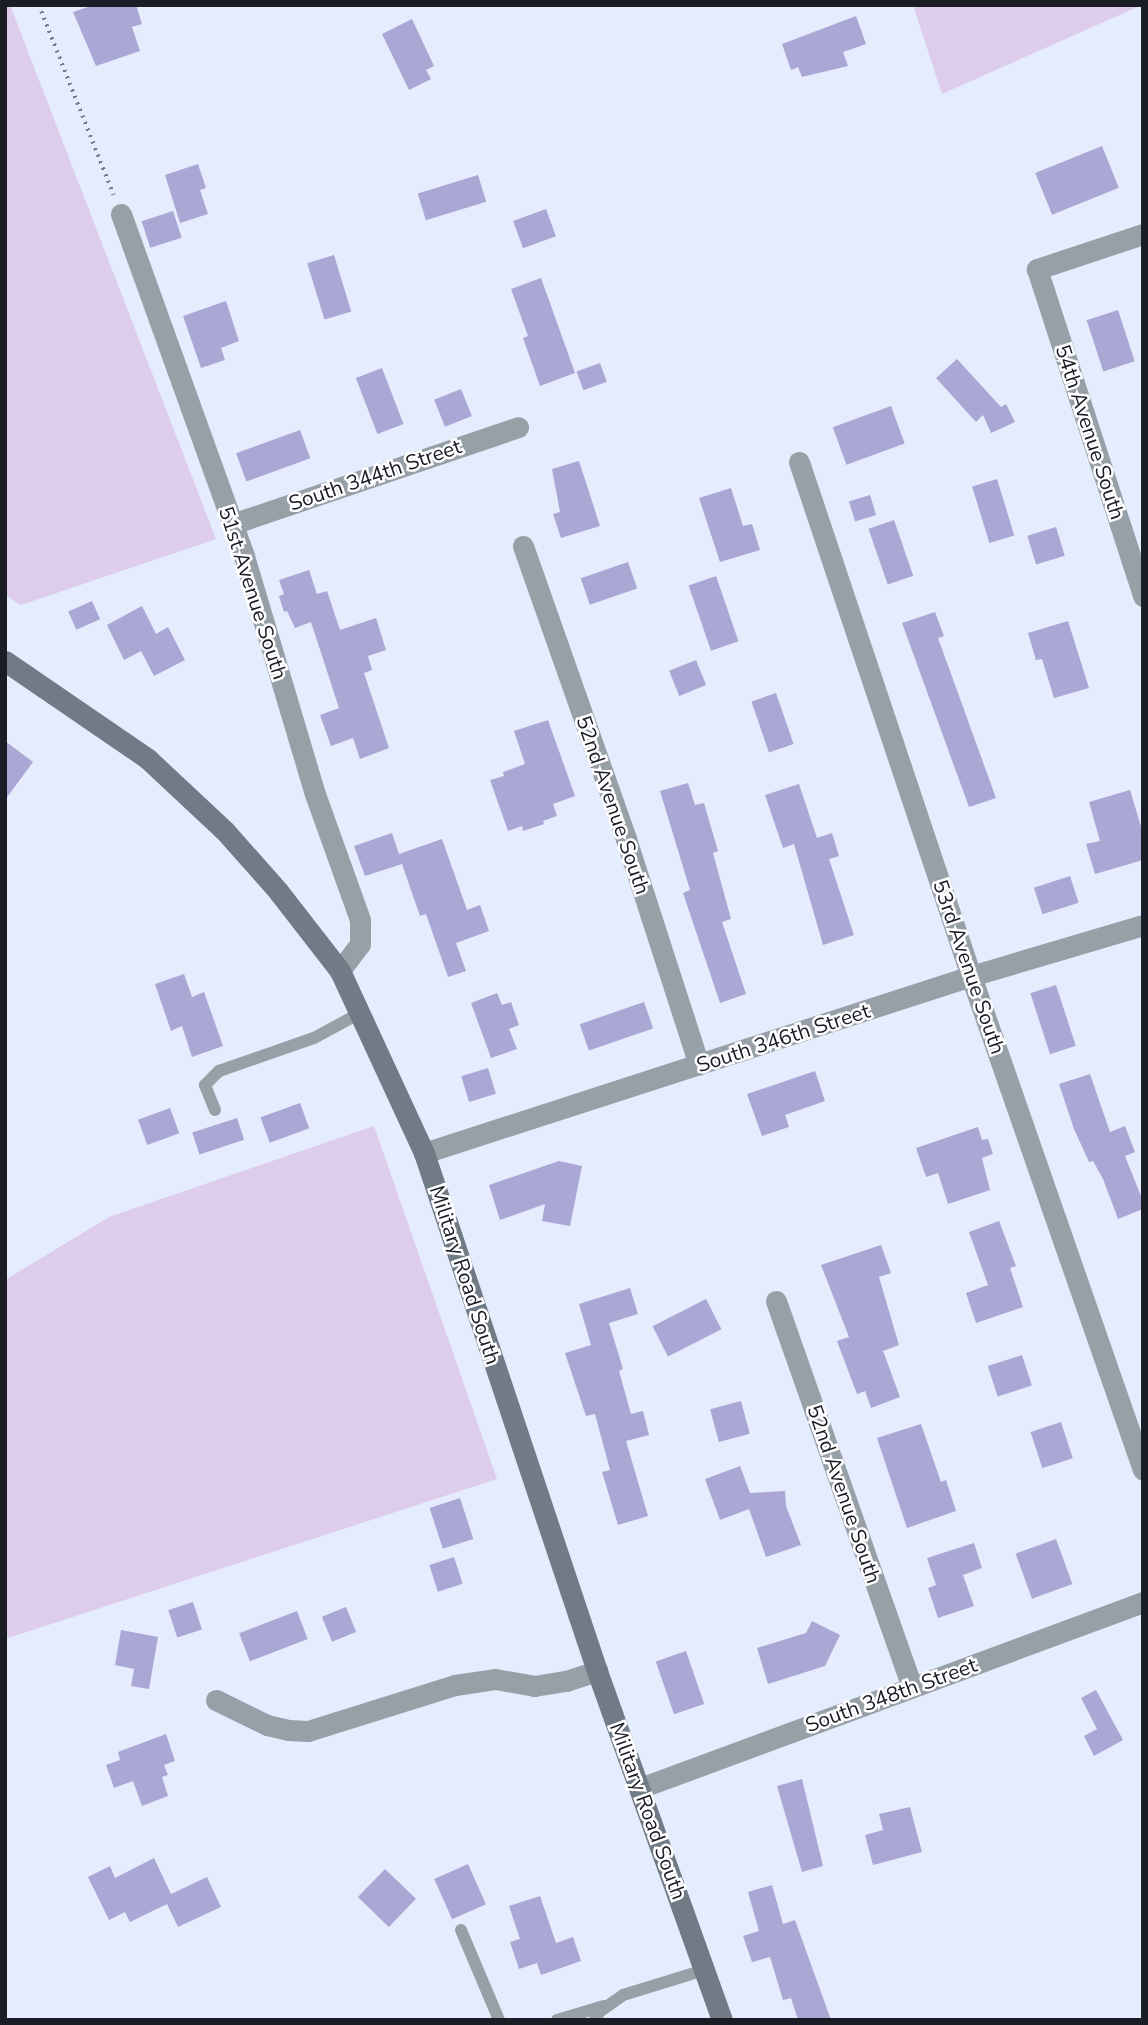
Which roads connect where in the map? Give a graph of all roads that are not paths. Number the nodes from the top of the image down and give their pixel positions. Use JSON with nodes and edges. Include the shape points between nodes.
{"nodes":[{"id":1,"x":121,"y":214,"type":"road end"},
{"id":2,"x":1143,"y":234,"type":"edge"},
{"id":3,"x":518,"y":427,"type":"dead end"},
{"id":4,"x":799,"y":462,"type":"dead end"},
{"id":5,"x":232,"y":524,"type":"junction"},
{"id":6,"x":523,"y":546,"type":"dead end"},
{"id":7,"x":1143,"y":596,"type":"edge"},
{"id":8,"x":5,"y":661,"type":"edge"},
{"id":9,"x":1143,"y":925,"type":"edge"},
{"id":10,"x":340,"y":971,"type":"junction"},
{"id":11,"x":971,"y":976,"type":"junction"},
{"id":12,"x":360,"y":1013,"type":"junction"},
{"id":13,"x":699,"y":1065,"type":"junction"},
{"id":14,"x":215,"y":1110,"type":"dead end"},
{"id":15,"x":424,"y":1153,"type":"junction"},
{"id":16,"x":776,"y":1300,"type":"dead end"},
{"id":17,"x":1143,"y":1470,"type":"edge"},
{"id":18,"x":1143,"y":1602,"type":"edge"},
{"id":19,"x":597,"y":1671,"type":"junction"},
{"id":20,"x":912,"y":1687,"type":"junction"},
{"id":21,"x":216,"y":1700,"type":"dead end"},
{"id":22,"x":640,"y":1788,"type":"junction"},
{"id":23,"x":461,"y":1930,"type":"dead end"},
{"id":24,"x":705,"y":1970,"type":"junction"},
{"id":25,"x":611,"y":2004,"type":"junction"},
{"id":26,"x":499,"y":2020,"type":"edge"},
{"id":27,"x":557,"y":2020,"type":"edge"},
{"id":28,"x":595,"y":2020,"type":"edge"},
{"id":29,"x":722,"y":2020,"type":"edge"}],
"edges":[{"from":1,"to":5,"type":"street","name":"51st Avenue South"},
{"from":2,"to":7,"type":"street","name":"54th Avenue South","via":[[1037,269]]},
{"from":3,"to":5,"type":"street","name":"South 344th Street"},
{"from":4,"to":11,"type":"street","name":"53rd Avenue South"},
{"from":5,"to":10,"type":"street","name":"51st Avenue South","via":[[315,794],[360,920],[360,944]]},
{"from":6,"to":13,"type":"street","name":"52nd Avenue South"},
{"from":8,"to":10,"type":"main road","name":"Military Road South","via":[[148,759],[225,831]]},
{"from":9,"to":11,"type":"street","name":"South 346th Street"},
{"from":10,"to":12,"type":"main road","name":"Military Road South"},
{"from":11,"to":13,"type":"street","name":"South 346th Street"},
{"from":11,"to":17,"type":"street","name":"53rd Avenue South"},
{"from":12,"to":14,"type":"lane","via":[[314,1038],[219,1071],[205,1085]]},
{"from":12,"to":15,"type":"main road","name":"Military Road South"},
{"from":13,"to":15,"type":"street","name":"South 346th Street"},
{"from":15,"to":19,"type":"main road","name":"Military Road South"},
{"from":16,"to":20,"type":"street","name":"52nd Avenue South"},
{"from":18,"to":20,"type":"street","name":"South 348th Street"},
{"from":19,"to":21,"type":"street","via":[[534,1686],[495,1679],[455,1685],[308,1731],[267,1725]]},
{"from":19,"to":22,"type":"main road","name":"Military Road South"},
{"from":20,"to":22,"type":"street","name":"South 348th Street"},
{"from":22,"to":24,"type":"main road","name":"Military Road South"},
{"from":23,"to":26,"type":"lane"},
{"from":24,"to":25,"type":"lane","via":[[623,1995]]},
{"from":24,"to":29,"type":"main road","name":"Military Road South"},
{"from":25,"to":27,"type":"lane"},
{"from":25,"to":28,"type":"lane"}]}
